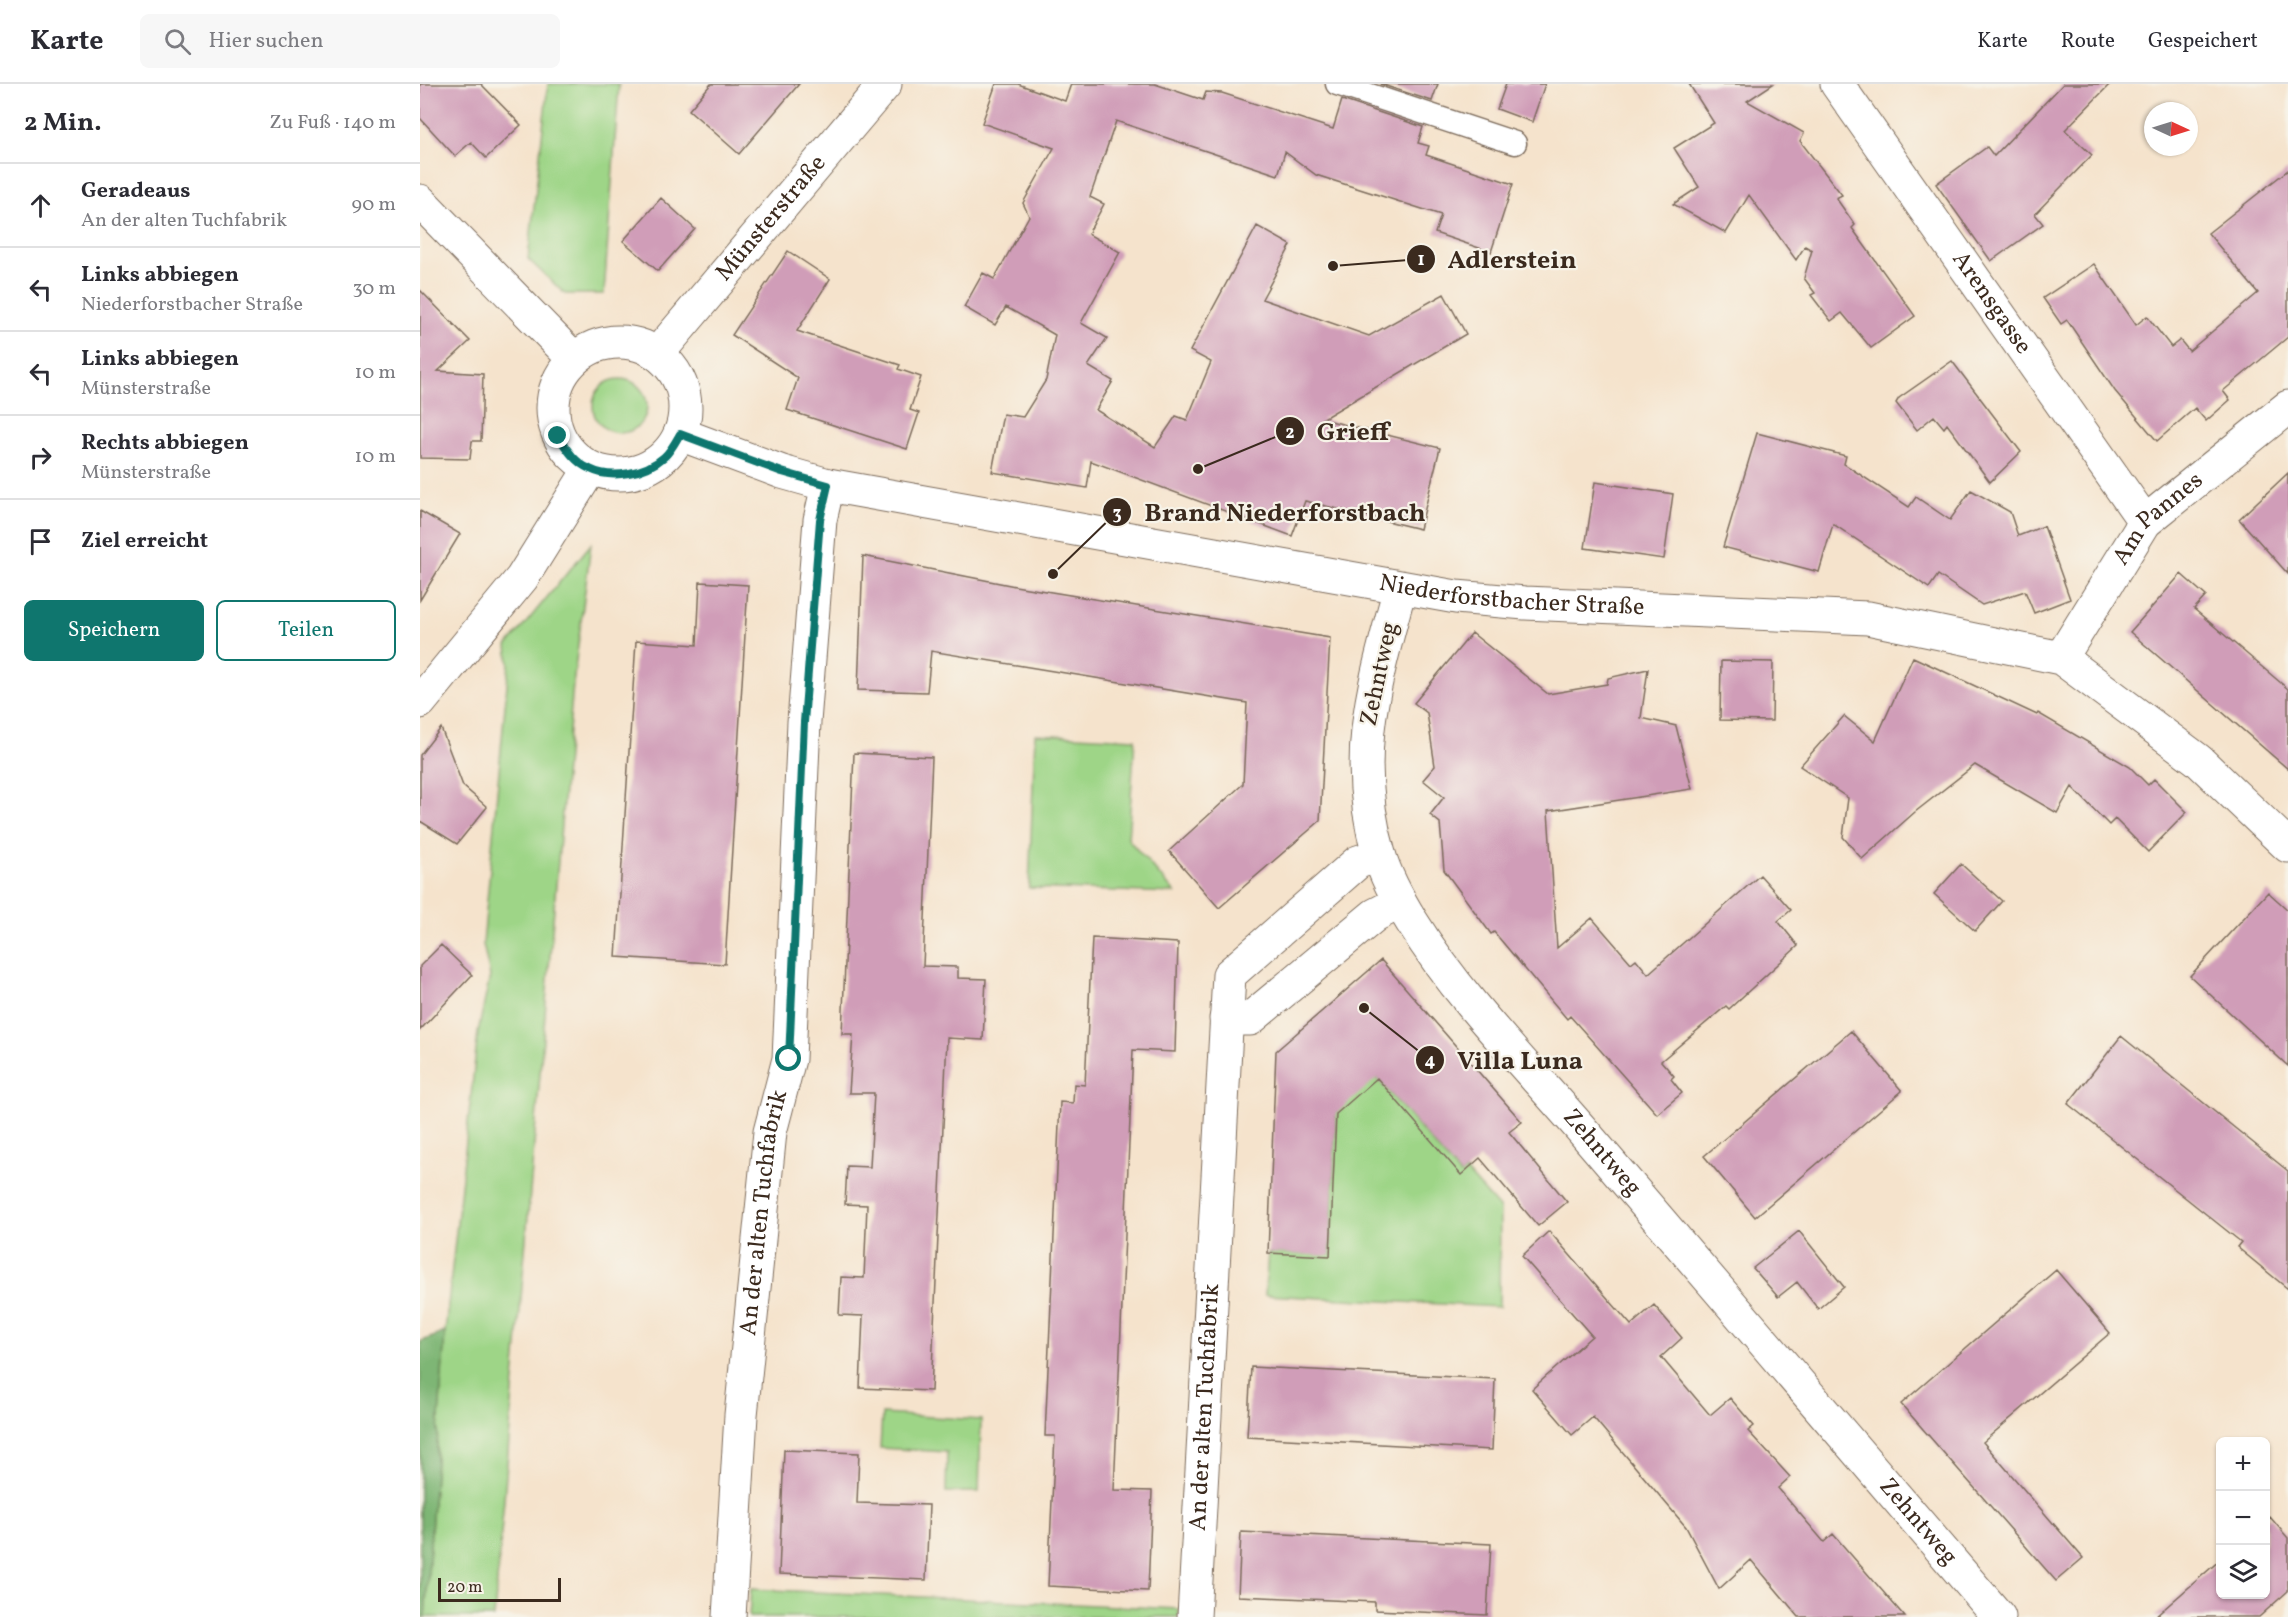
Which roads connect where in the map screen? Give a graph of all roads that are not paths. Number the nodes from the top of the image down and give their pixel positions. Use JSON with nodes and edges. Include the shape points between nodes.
{"nodes":[{"id":1,"x":885,"y":84,"type":"edge"},
{"id":2,"x":1338,"y":84,"type":"edge"},
{"id":3,"x":1838,"y":84,"type":"edge"},
{"id":4,"x":1515,"y":143,"type":"dead end"},
{"id":5,"x":420,"y":201,"type":"edge"},
{"id":6,"x":658,"y":353,"type":"junction"},
{"id":7,"x":573,"y":358,"type":"junction"},
{"id":8,"x":2288,"y":407,"type":"edge"},
{"id":9,"x":680,"y":434,"type":"junction"},
{"id":10,"x":590,"y":469,"type":"junction"},
{"id":11,"x":828,"y":485,"type":"junction"},
{"id":12,"x":2145,"y":522,"type":"junction"},
{"id":13,"x":1400,"y":588,"type":"junction"},
{"id":14,"x":2061,"y":658,"type":"junction"},
{"id":15,"x":420,"y":702,"type":"edge"},
{"id":16,"x":2288,"y":846,"type":"edge"},
{"id":17,"x":1379,"y":855,"type":"junction"},
{"id":18,"x":1400,"y":902,"type":"junction"},
{"id":19,"x":1226,"y":1019,"type":"junction"},
{"id":20,"x":729,"y":1617,"type":"edge"},
{"id":21,"x":1194,"y":1617,"type":"edge"},
{"id":22,"x":1999,"y":1617,"type":"edge"}],
"edges":[{"from":1,"to":6,"type":"street","name":"Münsterstraße"},
{"from":2,"to":4,"type":"lane"},
{"from":3,"to":12,"type":"street","name":"Arensgasse"},
{"from":5,"to":7,"type":"street"},
{"from":6,"to":7,"type":"street","via":[[615,340],[592,344]]},
{"from":6,"to":9,"type":"street","via":[[674,370],[684,389],[686,412]]},
{"from":7,"to":10,"type":"street","via":[[556,383],[553,413],[558,436],[569,454]]},
{"from":8,"to":12,"type":"street","name":"Am Pannes"},
{"from":9,"to":10,"type":"street","via":[[665,456],[642,470],[614,474]]},
{"from":9,"to":11,"type":"street","name":"Niederforstbacher Straße"},
{"from":10,"to":15,"type":"street","via":[[522,578]]},
{"from":11,"to":13,"type":"street","name":"Niederforstbacher Straße"},
{"from":11,"to":20,"type":"street","name":"An der alten Tuchfabrik","via":[[820,520],[804,722],[789,1059],[770,1132],[741,1415]]},
{"from":12,"to":14,"type":"street","name":"Am Pannes"},
{"from":13,"to":14,"type":"street","name":"Niederforstbacher Straße","via":[[1526,603],[1868,618]]},
{"from":13,"to":17,"type":"street","name":"Zehntweg","via":[[1371,698],[1365,746],[1367,795]]},
{"from":14,"to":16,"type":"street","name":"Niederforstbacher Straße","via":[[2198,760]]},
{"from":17,"to":18,"type":"street","name":"Zehntweg"},
{"from":17,"to":19,"type":"street","name":"An der alten Tuchfabrik","via":[[1358,862],[1228,975]]},
{"from":18,"to":19,"type":"street","via":[[1376,915],[1250,1019]]},
{"from":18,"to":22,"type":"street","name":"Zehntweg","via":[[1434,958],[1476,1011]]},
{"from":19,"to":21,"type":"street","name":"An der alten Tuchfabrik"}]}
